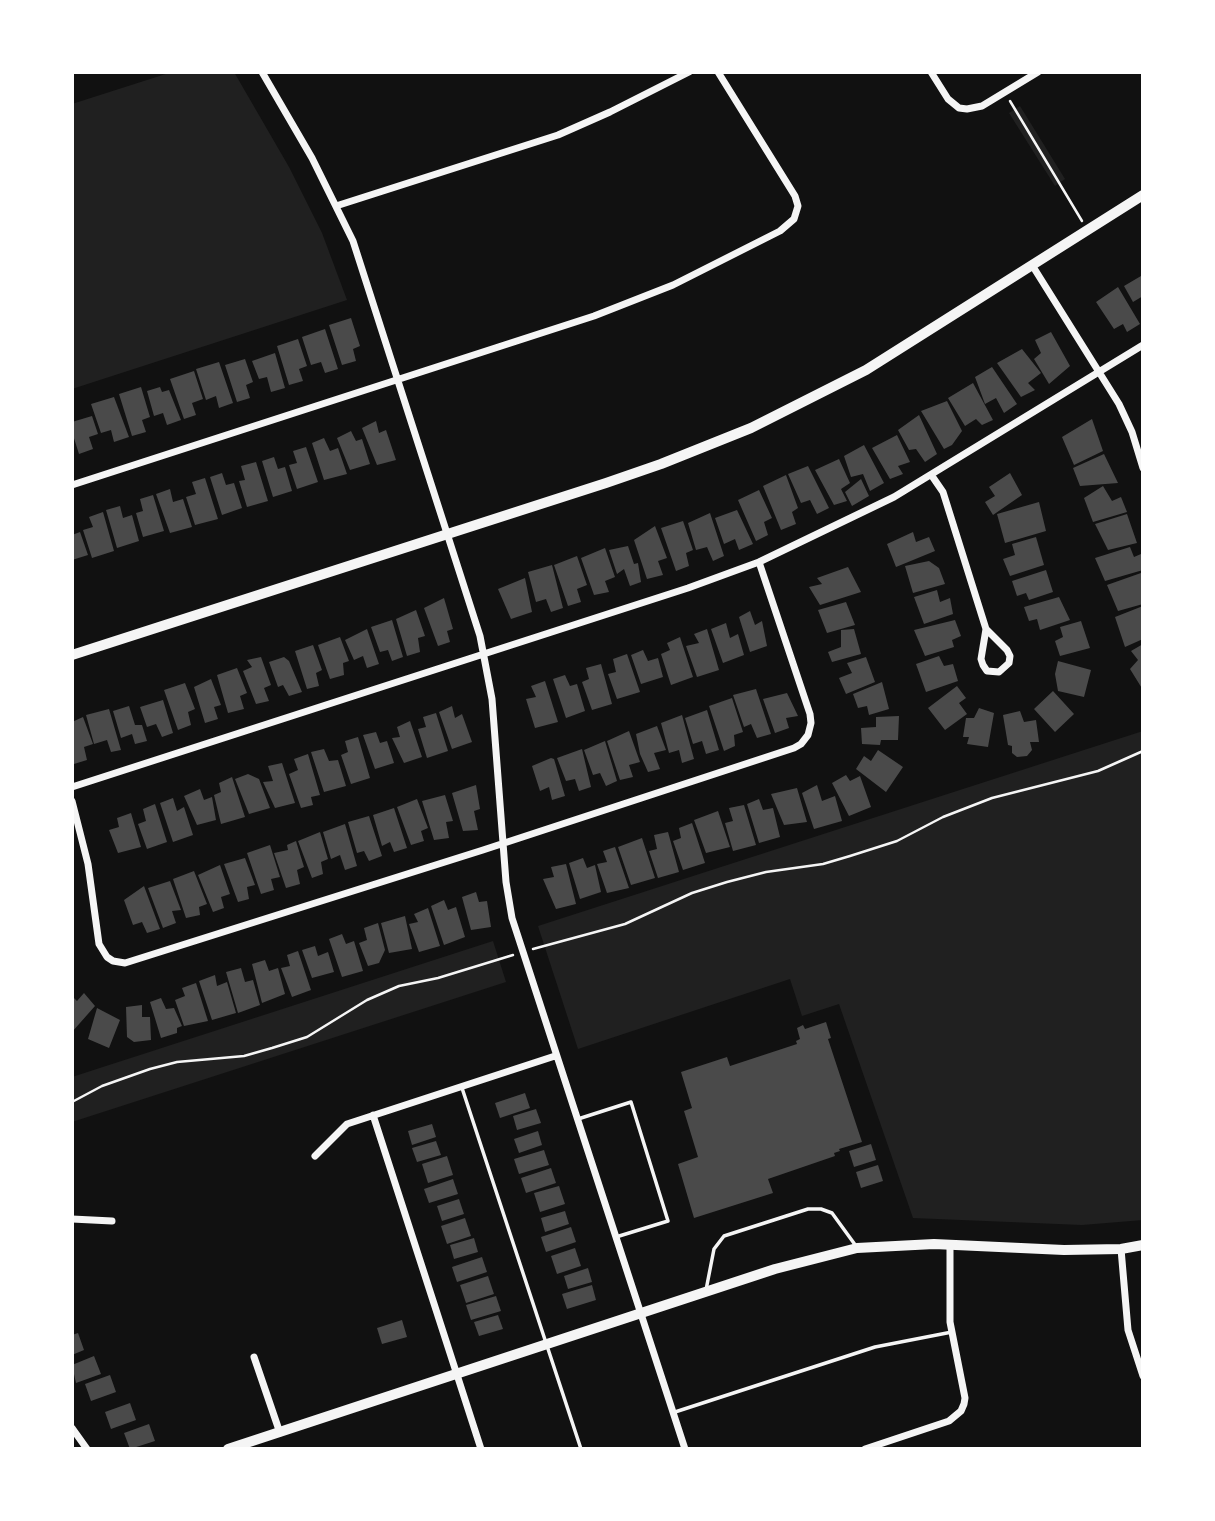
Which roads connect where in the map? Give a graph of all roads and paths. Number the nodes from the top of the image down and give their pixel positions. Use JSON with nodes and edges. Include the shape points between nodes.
{"nodes":[{"id":1,"x":261,"y":72,"type":"edge"},
{"id":2,"x":689,"y":72,"type":"edge"},
{"id":3,"x":718,"y":72,"type":"edge"},
{"id":4,"x":931,"y":72,"type":"edge"},
{"id":5,"x":1038,"y":72,"type":"edge"},
{"id":6,"x":1004,"y":92,"type":"junction"},
{"id":7,"x":1143,"y":195,"type":"edge"},
{"id":8,"x":336,"y":206,"type":"junction"},
{"id":9,"x":1088,"y":230,"type":"junction"},
{"id":10,"x":1032,"y":265,"type":"junction"},
{"id":11,"x":1143,"y":345,"type":"edge"},
{"id":12,"x":1100,"y":372,"type":"junction"},
{"id":13,"x":398,"y":380,"type":"junction"},
{"id":14,"x":1143,"y":468,"type":"edge"},
{"id":15,"x":932,"y":475,"type":"junction"},
{"id":16,"x":72,"y":485,"type":"edge"},
{"id":17,"x":447,"y":534,"type":"junction"},
{"id":18,"x":759,"y":562,"type":"junction"},
{"id":19,"x":986,"y":629,"type":"junction"},
{"id":20,"x":72,"y":655,"type":"edge"},
{"id":21,"x":485,"y":655,"type":"junction"},
{"id":22,"x":1143,"y":751,"type":"edge"},
{"id":23,"x":72,"y":787,"type":"edge"},
{"id":24,"x":72,"y":801,"type":"edge"},
{"id":25,"x":503,"y":844,"type":"junction"},
{"id":26,"x":532,"y":949,"type":"dead end"},
{"id":27,"x":511,"y":956,"type":"dead end"},
{"id":28,"x":555,"y":1056,"type":"junction"},
{"id":29,"x":462,"y":1086,"type":"junction"},
{"id":30,"x":72,"y":1102,"type":"edge"},
{"id":31,"x":373,"y":1115,"type":"junction"},
{"id":32,"x":576,"y":1119,"type":"junction"},
{"id":33,"x":315,"y":1156,"type":"dead end"},
{"id":34,"x":72,"y":1219,"type":"edge"},
{"id":35,"x":112,"y":1221,"type":"dead end"},
{"id":36,"x":614,"y":1237,"type":"junction"},
{"id":37,"x":950,"y":1245,"type":"junction"},
{"id":38,"x":1143,"y":1245,"type":"edge"},
{"id":39,"x":857,"y":1248,"type":"junction"},
{"id":40,"x":1121,"y":1249,"type":"junction"},
{"id":41,"x":706,"y":1293,"type":"junction"},
{"id":42,"x":640,"y":1312,"type":"junction"},
{"id":43,"x":952,"y":1332,"type":"junction"},
{"id":44,"x":546,"y":1344,"type":"junction"},
{"id":45,"x":254,"y":1357,"type":"dead end"},
{"id":46,"x":458,"y":1374,"type":"junction"},
{"id":47,"x":1143,"y":1376,"type":"edge"},
{"id":48,"x":673,"y":1413,"type":"junction"},
{"id":49,"x":72,"y":1428,"type":"edge"},
{"id":50,"x":280,"y":1433,"type":"junction"},
{"id":51,"x":87,"y":1449,"type":"edge"},
{"id":52,"x":229,"y":1449,"type":"edge"},
{"id":53,"x":481,"y":1449,"type":"edge"},
{"id":54,"x":580,"y":1449,"type":"edge"},
{"id":55,"x":685,"y":1449,"type":"edge"},
{"id":56,"x":865,"y":1449,"type":"edge"}],
"edges":[{"from":1,"to":8,"type":"street"},
{"from":2,"to":8,"type":"street","via":[[558,135]]},
{"from":3,"to":13,"type":"street","via":[[795,196],[797,212],[787,227],[634,301]]},
{"from":4,"to":6,"type":"street","via":[[947,99],[959,108],[975,109]]},
{"from":5,"to":6,"type":"street"},
{"from":6,"to":9,"type":"path"},
{"from":7,"to":9,"type":"main road"},
{"from":8,"to":13,"type":"street","via":[[353,241]]},
{"from":9,"to":10,"type":"main road"},
{"from":10,"to":12,"type":"street"},
{"from":10,"to":17,"type":"main road","via":[[866,370],[751,428],[650,468]]},
{"from":11,"to":12,"type":"street"},
{"from":12,"to":14,"type":"street","via":[[1128,423]]},
{"from":12,"to":15,"type":"street"},
{"from":13,"to":16,"type":"street"},
{"from":13,"to":17,"type":"street"},
{"from":15,"to":18,"type":"street"},
{"from":15,"to":19,"type":"street","via":[[943,492]]},
{"from":17,"to":20,"type":"main road"},
{"from":17,"to":21,"type":"street"},
{"from":18,"to":21,"type":"street"},
{"from":18,"to":25,"type":"street","via":[[810,715],[804,742]]},
{"from":19,"to":19,"type":"street","via":[[982,662],[987,671],[999,672],[1010,656]]},
{"from":21,"to":23,"type":"street"},
{"from":21,"to":25,"type":"street"},
{"from":22,"to":26,"type":"path","via":[[1098,771],[992,798],[897,841],[824,864],[727,882],[625,924]]},
{"from":24,"to":25,"type":"street","via":[[88,864],[99,944],[107,957],[121,962]]},
{"from":25,"to":28,"type":"street","via":[[512,918]]},
{"from":27,"to":30,"type":"path","via":[[400,986],[367,1000],[307,1037],[244,1056],[150,1069]]},
{"from":28,"to":29,"type":"street"},
{"from":28,"to":32,"type":"street"},
{"from":29,"to":31,"type":"street"},
{"from":29,"to":44,"type":"lane"},
{"from":31,"to":33,"type":"street","via":[[347,1124]]},
{"from":31,"to":46,"type":"street"},
{"from":32,"to":36,"type":"street"},
{"from":32,"to":36,"type":"lane","via":[[631,1102],[668,1221]]},
{"from":34,"to":35,"type":"street"},
{"from":36,"to":42,"type":"street"},
{"from":37,"to":39,"type":"street"},
{"from":37,"to":40,"type":"street"},
{"from":37,"to":43,"type":"street"},
{"from":38,"to":40,"type":"street"},
{"from":39,"to":41,"type":"street"},
{"from":39,"to":41,"type":"lane","via":[[832,1213],[808,1209],[724,1236],[714,1249]]},
{"from":40,"to":47,"type":"street","via":[[1128,1330]]},
{"from":41,"to":42,"type":"street"},
{"from":42,"to":44,"type":"street"},
{"from":42,"to":48,"type":"street"},
{"from":43,"to":48,"type":"lane","via":[[875,1347]]},
{"from":43,"to":56,"type":"street","via":[[965,1398],[961,1411],[939,1425]]},
{"from":44,"to":46,"type":"street"},
{"from":44,"to":54,"type":"lane"},
{"from":45,"to":50,"type":"street"},
{"from":46,"to":50,"type":"street"},
{"from":46,"to":53,"type":"street"},
{"from":48,"to":55,"type":"street"},
{"from":49,"to":51,"type":"street"},
{"from":50,"to":52,"type":"street"}]}
